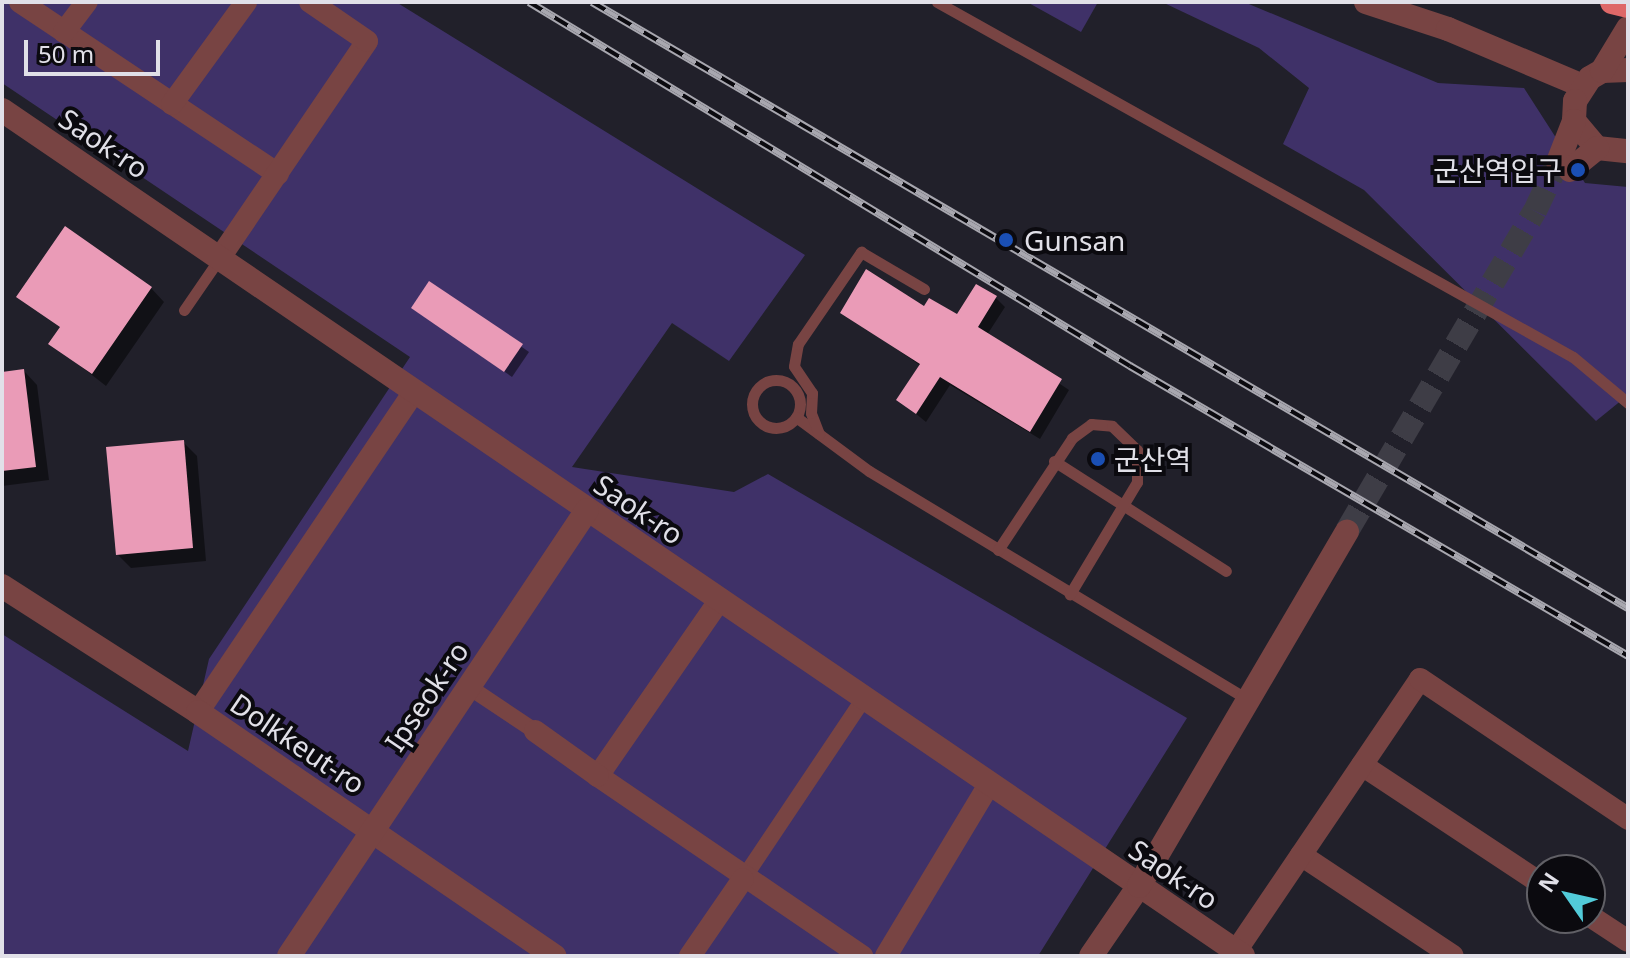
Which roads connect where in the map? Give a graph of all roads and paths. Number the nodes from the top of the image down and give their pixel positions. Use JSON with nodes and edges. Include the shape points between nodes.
{"nodes":[{"id":1,"x":20,"y":2,"type":"edge"},
{"id":2,"x":87,"y":2,"type":"edge"},
{"id":3,"x":246,"y":2,"type":"edge"},
{"id":4,"x":310,"y":2,"type":"edge"},
{"id":5,"x":937,"y":2,"type":"edge"},
{"id":6,"x":1366,"y":2,"type":"edge"},
{"id":7,"x":1612,"y":2,"type":"edge"},
{"id":8,"x":1628,"y":6,"type":"edge"},
{"id":9,"x":1628,"y":28,"type":"edge"},
{"id":10,"x":64,"y":32,"type":"junction"},
{"id":11,"x":1628,"y":70,"type":"edge"},
{"id":12,"x":1592,"y":78,"type":"junction"},
{"id":13,"x":172,"y":104,"type":"junction"},
{"id":14,"x":2,"y":110,"type":"edge"},
{"id":15,"x":1574,"y":121,"type":"junction"},
{"id":16,"x":1597,"y":148,"type":"junction"},
{"id":17,"x":1628,"y":151,"type":"edge"},
{"id":18,"x":278,"y":174,"type":"junction"},
{"id":19,"x":219,"y":259,"type":"junction"},
{"id":20,"x":924,"y":289,"type":"dead end"},
{"id":21,"x":184,"y":310,"type":"dead end"},
{"id":22,"x":414,"y":392,"type":"junction"},
{"id":23,"x":1628,"y":403,"type":"edge"},
{"id":24,"x":796,"y":417,"type":"junction"},
{"id":25,"x":820,"y":435,"type":"junction"},
{"id":26,"x":1054,"y":461,"type":"junction"},
{"id":27,"x":1123,"y":504,"type":"junction"},
{"id":28,"x":587,"y":510,"type":"junction"},
{"id":29,"x":1347,"y":531,"type":"tunnel mouth"},
{"id":30,"x":998,"y":550,"type":"junction"},
{"id":31,"x":1226,"y":571,"type":"dead end"},
{"id":32,"x":2,"y":586,"type":"edge"},
{"id":33,"x":1070,"y":594,"type":"junction"},
{"id":34,"x":719,"y":601,"type":"junction"},
{"id":35,"x":469,"y":687,"type":"junction"},
{"id":36,"x":864,"y":698,"type":"junction"},
{"id":37,"x":1245,"y":698,"type":"junction"},
{"id":38,"x":198,"y":712,"type":"junction"},
{"id":39,"x":535,"y":731,"type":"joint"},
{"id":40,"x":1362,"y":765,"type":"junction"},
{"id":41,"x":598,"y":776,"type":"junction"},
{"id":42,"x":990,"y":783,"type":"junction"},
{"id":43,"x":1628,"y":819,"type":"edge"},
{"id":44,"x":373,"y":830,"type":"junction"},
{"id":45,"x":1301,"y":855,"type":"junction"},
{"id":46,"x":1526,"y":873,"type":"edge"},
{"id":47,"x":743,"y":879,"type":"junction"},
{"id":48,"x":1139,"y":886,"type":"junction"},
{"id":49,"x":1606,"y":929,"type":"edge"},
{"id":50,"x":1623,"y":943,"type":"edge"},
{"id":51,"x":1239,"y":954,"type":"edge"},
{"id":52,"x":289,"y":956,"type":"edge"},
{"id":53,"x":555,"y":956,"type":"edge"},
{"id":54,"x":690,"y":956,"type":"edge"},
{"id":55,"x":862,"y":956,"type":"edge"},
{"id":56,"x":886,"y":956,"type":"edge"},
{"id":57,"x":1091,"y":956,"type":"edge"},
{"id":58,"x":1453,"y":956,"type":"edge"}],
"edges":[{"from":1,"to":10,"type":"street"},
{"from":2,"to":10,"type":"street"},
{"from":3,"to":13,"type":"street"},
{"from":4,"to":18,"type":"street","via":[[367,41]]},
{"from":5,"to":23,"type":"lane","via":[[1573,357]]},
{"from":6,"to":12,"type":"street"},
{"from":7,"to":8,"type":"highway"},
{"from":9,"to":12,"type":"street"},
{"from":10,"to":13,"type":"street"},
{"from":11,"to":12,"type":"street"},
{"from":12,"to":15,"type":"street"},
{"from":13,"to":18,"type":"street"},
{"from":14,"to":19,"type":"street","name":"Saok-ro"},
{"from":15,"to":16,"type":"street"},
{"from":15,"to":16,"type":"street","via":[[1564,166]]},
{"from":16,"to":17,"type":"street"},
{"from":18,"to":19,"type":"street"},
{"from":19,"to":21,"type":"lane"},
{"from":19,"to":22,"type":"street","name":"Saok-ro"},
{"from":20,"to":25,"type":"lane","via":[[861,252],[798,344],[794,366],[812,393],[811,413]]},
{"from":22,"to":28,"type":"street","name":"Saok-ro"},
{"from":22,"to":38,"type":"street"},
{"from":24,"to":24,"type":"lane","via":[[780,428],[765,425],[752,407],[756,392],[776,380],[791,385],[800,398]]},
{"from":24,"to":25,"type":"lane"},
{"from":25,"to":30,"type":"lane"},
{"from":26,"to":27,"type":"lane"},
{"from":26,"to":27,"type":"lane","via":[[1091,424],[1112,426],[1137,450],[1140,465],[1137,482]]},
{"from":26,"to":30,"type":"lane"},
{"from":27,"to":31,"type":"lane"},
{"from":27,"to":33,"type":"lane"},
{"from":28,"to":34,"type":"street","name":"Saok-ro"},
{"from":28,"to":35,"type":"street","name":"Ipseok-ro"},
{"from":29,"to":37,"type":"street"},
{"from":30,"to":33,"type":"lane"},
{"from":32,"to":38,"type":"street","name":"Dolkkeut-ro"},
{"from":33,"to":37,"type":"lane"},
{"from":34,"to":36,"type":"street","name":"Saok-ro"},
{"from":34,"to":41,"type":"street"},
{"from":35,"to":39,"type":"street"},
{"from":35,"to":44,"type":"street","name":"Ipseok-ro"},
{"from":36,"to":42,"type":"street","name":"Saok-ro"},
{"from":36,"to":47,"type":"street"},
{"from":37,"to":48,"type":"street"},
{"from":38,"to":44,"type":"street","name":"Dolkkeut-ro"},
{"from":39,"to":41,"type":"street"},
{"from":40,"to":43,"type":"street","via":[[1420,679]]},
{"from":40,"to":45,"type":"street"},
{"from":40,"to":46,"type":"street"},
{"from":41,"to":47,"type":"street"},
{"from":42,"to":48,"type":"street","name":"Saok-ro"},
{"from":42,"to":56,"type":"street"},
{"from":44,"to":52,"type":"street","name":"Ipseok-ro"},
{"from":44,"to":53,"type":"street","name":"Dolkkeut-ro"},
{"from":45,"to":51,"type":"street"},
{"from":45,"to":58,"type":"street"},
{"from":47,"to":54,"type":"street"},
{"from":47,"to":55,"type":"street"},
{"from":48,"to":51,"type":"street","name":"Saok-ro"},
{"from":48,"to":57,"type":"street"},
{"from":49,"to":50,"type":"street"}]}
